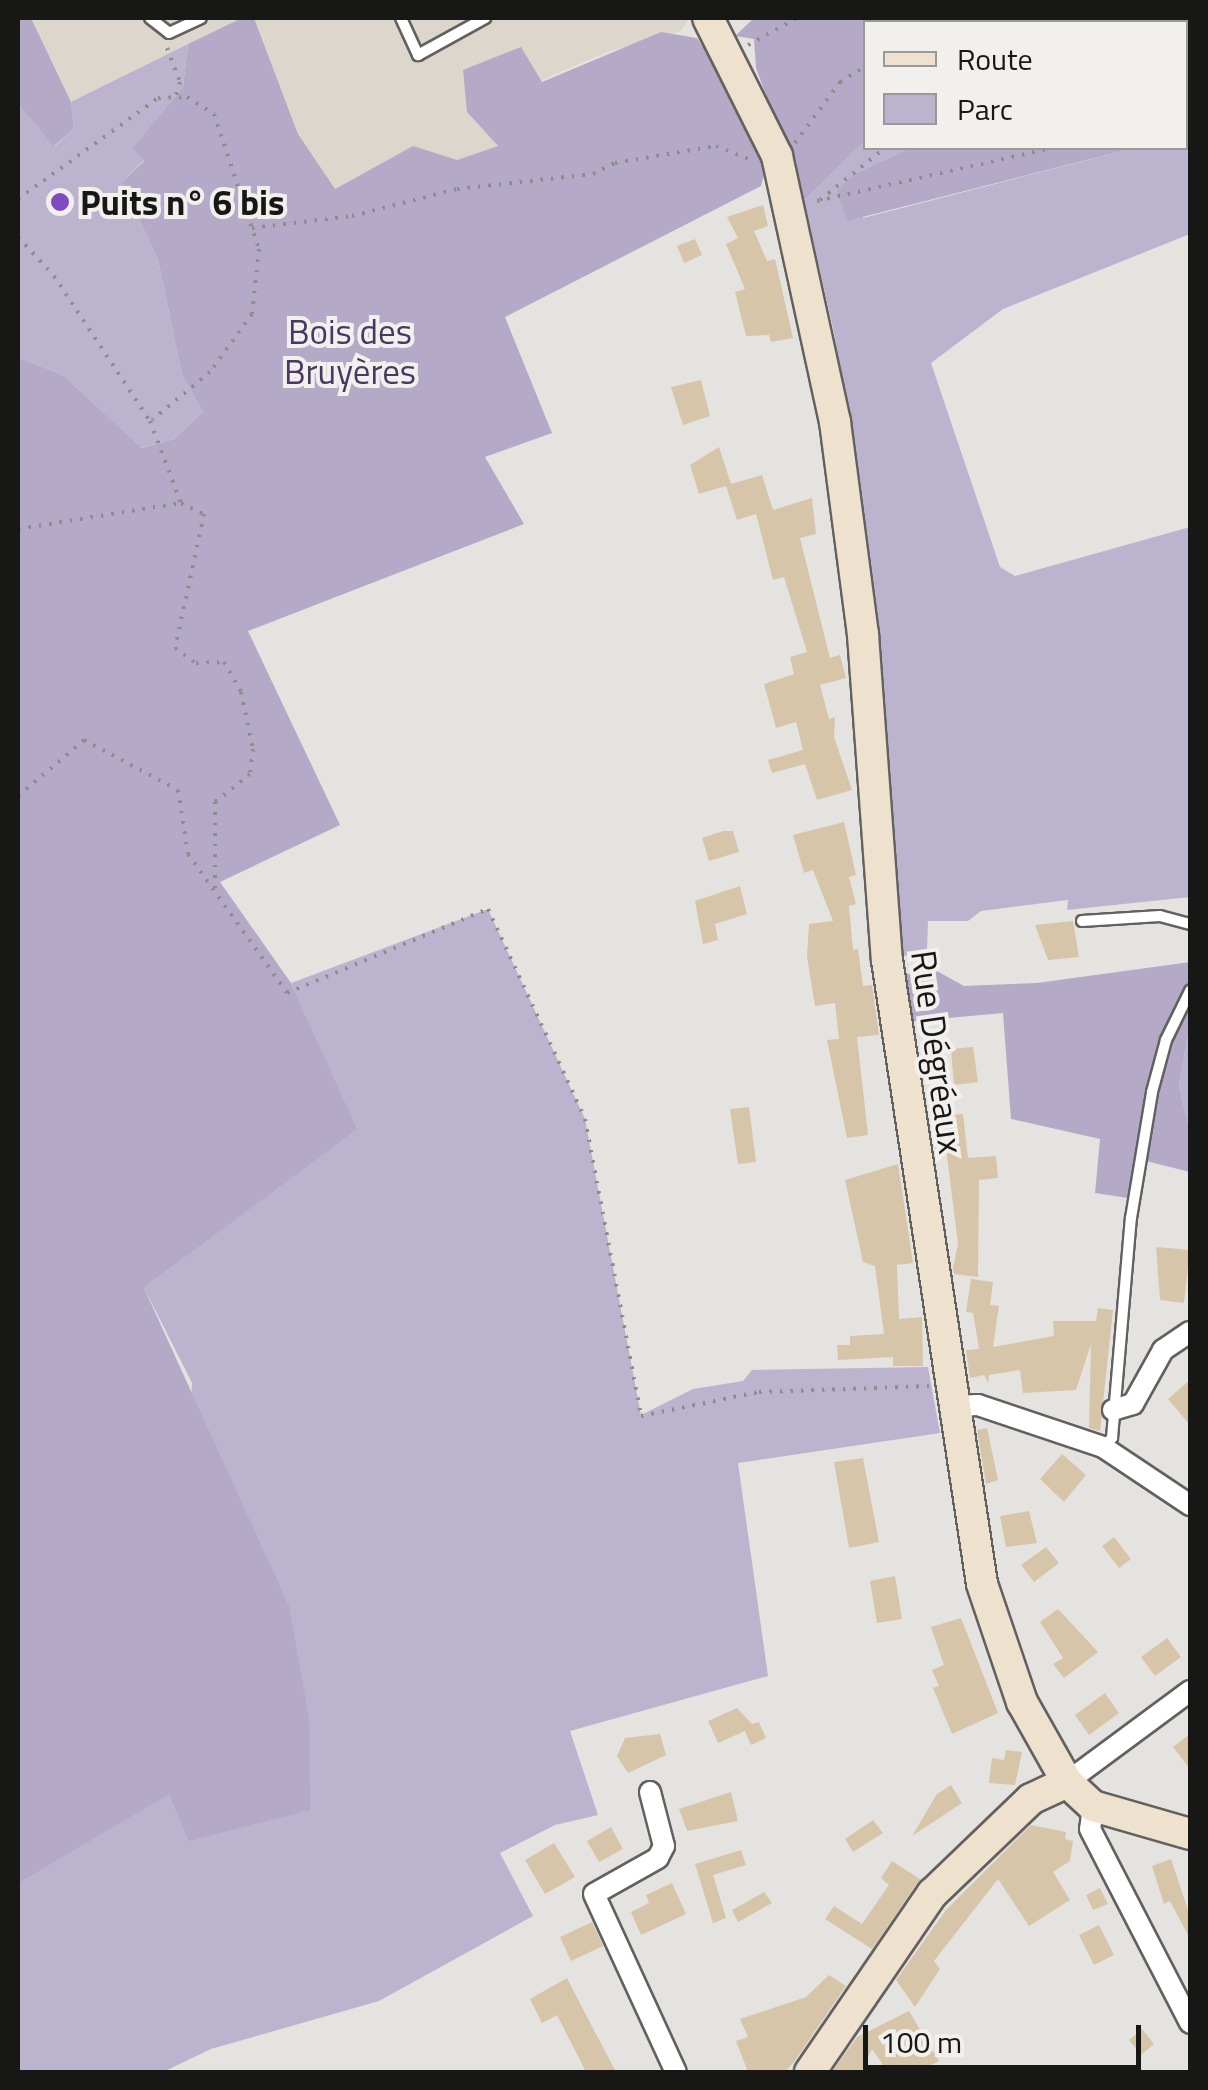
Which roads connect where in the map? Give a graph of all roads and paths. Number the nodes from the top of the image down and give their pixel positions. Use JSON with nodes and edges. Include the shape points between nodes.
{"nodes":[{"id":1,"x":150,"y":18,"type":"edge"},
{"id":2,"x":201,"y":18,"type":"edge"},
{"id":3,"x":402,"y":18,"type":"edge"},
{"id":4,"x":485,"y":18,"type":"edge"},
{"id":5,"x":708,"y":18,"type":"edge"},
{"id":6,"x":797,"y":18,"type":"edge"},
{"id":7,"x":164,"y":40,"type":"dead end"},
{"id":8,"x":730,"y":52,"type":"junction"},
{"id":9,"x":863,"y":68,"type":"edge"},
{"id":10,"x":176,"y":95,"type":"junction"},
{"id":11,"x":804,"y":134,"type":"dead end"},
{"id":12,"x":882,"y":150,"type":"edge"},
{"id":13,"x":1045,"y":150,"type":"edge"},
{"id":14,"x":737,"y":156,"type":"dead end"},
{"id":15,"x":18,"y":200,"type":"edge"},
{"id":16,"x":805,"y":207,"type":"junction"},
{"id":17,"x":252,"y":228,"type":"junction"},
{"id":18,"x":18,"y":238,"type":"edge"},
{"id":19,"x":150,"y":421,"type":"junction"},
{"id":20,"x":181,"y":503,"type":"junction"},
{"id":21,"x":18,"y":529,"type":"edge"},
{"id":22,"x":18,"y":796,"type":"edge"},
{"id":23,"x":215,"y":892,"type":"junction"},
{"id":24,"x":1082,"y":922,"type":"dead end"},
{"id":25,"x":1190,"y":924,"type":"edge"},
{"id":26,"x":1190,"y":991,"type":"edge"},
{"id":27,"x":1190,"y":1332,"type":"edge"},
{"id":28,"x":950,"y":1395,"type":"junction"},
{"id":29,"x":1114,"y":1410,"type":"junction"},
{"id":30,"x":1103,"y":1447,"type":"junction"},
{"id":31,"x":1190,"y":1505,"type":"edge"},
{"id":32,"x":1190,"y":1691,"type":"edge"},
{"id":33,"x":1066,"y":1782,"type":"junction"},
{"id":34,"x":650,"y":1792,"type":"dead end"},
{"id":35,"x":1093,"y":1806,"type":"junction"},
{"id":36,"x":1190,"y":1834,"type":"edge"},
{"id":37,"x":1190,"y":2023,"type":"edge"},
{"id":38,"x":676,"y":2072,"type":"edge"},
{"id":39,"x":810,"y":2072,"type":"edge"}],
"edges":[{"from":1,"to":2,"type":"lane","via":[[169,33]]},
{"from":3,"to":4,"type":"lane","via":[[418,56]]},
{"from":5,"to":8,"type":"main road","name":"Rue Dégréaux"},
{"from":6,"to":8,"type":"path"},
{"from":7,"to":10,"type":"path","via":[[180,82]]},
{"from":8,"to":16,"type":"main road","name":"Rue Dégréaux","via":[[784,179]]},
{"from":9,"to":11,"type":"path","via":[[840,82]]},
{"from":10,"to":15,"type":"path","via":[[141,108]]},
{"from":10,"to":17,"type":"path","via":[[214,114]]},
{"from":12,"to":16,"type":"path"},
{"from":13,"to":16,"type":"path"},
{"from":14,"to":17,"type":"path","via":[[716,146],[615,163],[593,174],[457,189],[352,216]]},
{"from":16,"to":28,"type":"main road","name":"Rue Dégréaux","via":[[850,521],[887,960]]},
{"from":17,"to":19,"type":"path","via":[[259,249],[252,314],[210,372]]},
{"from":18,"to":19,"type":"path","via":[[61,286]]},
{"from":19,"to":20,"type":"path"},
{"from":20,"to":21,"type":"path"},
{"from":20,"to":23,"type":"path","via":[[204,514],[174,648],[196,663],[224,662],[241,692],[253,749],[250,774],[215,802]]},
{"from":22,"to":23,"type":"path","via":[[84,740],[178,790],[188,854]]},
{"from":23,"to":28,"type":"path","via":[[287,992],[488,909],[585,1120],[641,1416],[759,1392]]},
{"from":24,"to":25,"type":"lane","via":[[1160,916]]},
{"from":26,"to":29,"type":"lane","via":[[1166,1040],[1150,1105]]},
{"from":27,"to":29,"type":"street","via":[[1163,1350],[1133,1404]]},
{"from":28,"to":30,"type":"street"},
{"from":28,"to":33,"type":"main road","name":"Rue Dégréaux","via":[[994,1627],[1022,1702]]},
{"from":29,"to":30,"type":"lane","via":[[1112,1438]]},
{"from":30,"to":31,"type":"street"},
{"from":32,"to":33,"type":"street"},
{"from":33,"to":35,"type":"main road","name":"Rue Dégréaux"},
{"from":33,"to":39,"type":"main road","via":[[1031,1799],[932,1894]]},
{"from":34,"to":38,"type":"street","via":[[664,1846],[658,1858],[594,1894]]},
{"from":35,"to":36,"type":"main road","name":"Rue Dégréaux"},
{"from":35,"to":37,"type":"street","via":[[1090,1829]]}]}
